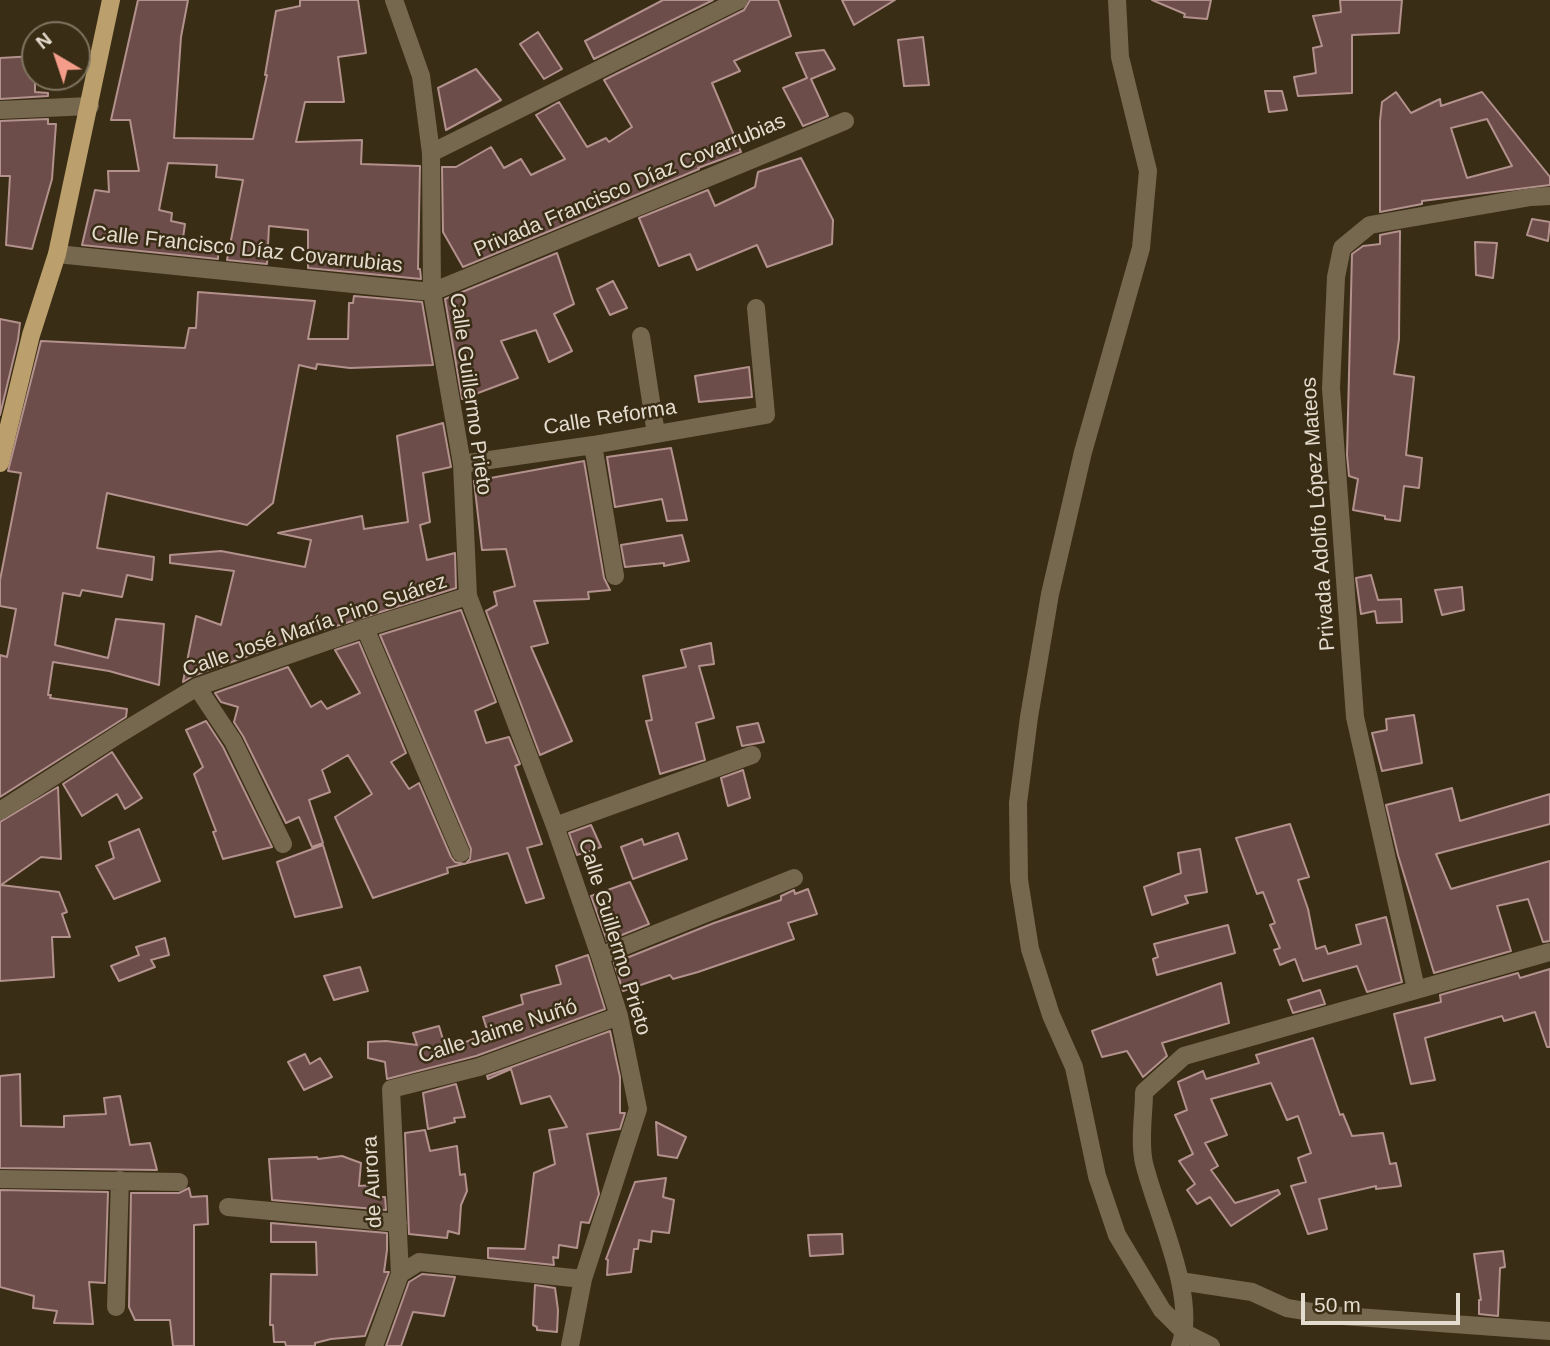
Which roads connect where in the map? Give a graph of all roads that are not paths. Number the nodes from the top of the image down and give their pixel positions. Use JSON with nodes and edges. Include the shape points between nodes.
{"nodes":[{"id":1,"x":111,"y":0,"type":"edge"},
{"id":2,"x":394,"y":0,"type":"edge"},
{"id":3,"x":739,"y":0,"type":"edge"},
{"id":4,"x":1117,"y":0,"type":"edge"},
{"id":5,"x":90,"y":106,"type":"junction"},
{"id":6,"x":0,"y":110,"type":"edge"},
{"id":7,"x":845,"y":121,"type":"dead end"},
{"id":8,"x":431,"y":153,"type":"junction"},
{"id":9,"x":1550,"y":195,"type":"edge"},
{"id":10,"x":57,"y":254,"type":"junction"},
{"id":11,"x":432,"y":292,"type":"junction"},
{"id":12,"x":756,"y":309,"type":"dead end"},
{"id":13,"x":641,"y":336,"type":"dead end"},
{"id":14,"x":656,"y":434,"type":"junction"},
{"id":15,"x":593,"y":445,"type":"junction"},
{"id":16,"x":0,"y":460,"type":"edge"},
{"id":17,"x":462,"y":464,"type":"junction"},
{"id":18,"x":615,"y":576,"type":"dead end"},
{"id":19,"x":468,"y":596,"type":"junction"},
{"id":20,"x":365,"y":628,"type":"junction"},
{"id":21,"x":197,"y":687,"type":"junction"},
{"id":22,"x":752,"y":755,"type":"dead end"},
{"id":23,"x":0,"y":811,"type":"edge"},
{"id":24,"x":555,"y":826,"type":"junction"},
{"id":25,"x":282,"y":844,"type":"dead end"},
{"id":26,"x":461,"y":853,"type":"dead end"},
{"id":27,"x":794,"y":878,"type":"dead end"},
{"id":28,"x":1550,"y":952,"type":"edge"},
{"id":29,"x":600,"y":956,"type":"junction"},
{"id":30,"x":1416,"y":989,"type":"junction"},
{"id":31,"x":619,"y":1016,"type":"junction"},
{"id":32,"x":391,"y":1088,"type":"joint"},
{"id":33,"x":0,"y":1179,"type":"edge"},
{"id":34,"x":120,"y":1180,"type":"junction"},
{"id":35,"x":179,"y":1182,"type":"dead end"},
{"id":36,"x":228,"y":1207,"type":"dead end"},
{"id":37,"x":398,"y":1223,"type":"junction"},
{"id":38,"x":400,"y":1274,"type":"junction"},
{"id":39,"x":583,"y":1279,"type":"junction"},
{"id":40,"x":1180,"y":1281,"type":"junction"},
{"id":41,"x":116,"y":1307,"type":"dead end"},
{"id":42,"x":1550,"y":1331,"type":"edge"},
{"id":43,"x":1183,"y":1339,"type":"edge"},
{"id":44,"x":374,"y":1346,"type":"edge"},
{"id":45,"x":570,"y":1346,"type":"edge"},
{"id":46,"x":1211,"y":1346,"type":"edge"}],
"edges":[{"from":1,"to":5,"type":"main road"},
{"from":2,"to":8,"type":"street","name":"Calle Guillermo Prieto","via":[[421,76]]},
{"from":3,"to":8,"type":"street"},
{"from":4,"to":43,"type":"street","via":[[1120,57],[1148,170],[1141,248],[1083,452],[1050,594],[1018,803],[1019,880],[1030,949],[1074,1067],[1097,1176],[1117,1235]]},
{"from":5,"to":6,"type":"street"},
{"from":5,"to":10,"type":"main road"},
{"from":7,"to":11,"type":"street","name":"Privada Francisco Díaz Covarrubias"},
{"from":8,"to":11,"type":"street","name":"Calle Guillermo Prieto"},
{"from":9,"to":30,"type":"street","name":"Privada Adolfo López Mateos","via":[[1370,225],[1342,248],[1336,277],[1331,388],[1355,717]]},
{"from":10,"to":11,"type":"street","name":"Calle Francisco Díaz Covarrubias"},
{"from":10,"to":16,"type":"main road"},
{"from":11,"to":17,"type":"street","name":"Calle Guillermo Prieto"},
{"from":12,"to":14,"type":"street","name":"Calle Reforma","via":[[766,415]]},
{"from":13,"to":14,"type":"street"},
{"from":14,"to":15,"type":"street","name":"Calle Reforma"},
{"from":15,"to":17,"type":"street","name":"Calle Reforma"},
{"from":15,"to":18,"type":"street"},
{"from":17,"to":19,"type":"street","name":"Calle Guillermo Prieto"},
{"from":19,"to":20,"type":"street","name":"Calle José María Pino Suárez"},
{"from":19,"to":24,"type":"street","name":"Calle Guillermo Prieto"},
{"from":20,"to":21,"type":"street","name":"Calle José María Pino Suárez"},
{"from":20,"to":26,"type":"street"},
{"from":21,"to":23,"type":"street","name":"Calle José María Pino Suárez"},
{"from":21,"to":25,"type":"street","via":[[233,741]]},
{"from":22,"to":24,"type":"street","name":"Calle Guillermo Prieto"},
{"from":24,"to":29,"type":"street","name":"Calle Guillermo Prieto"},
{"from":27,"to":29,"type":"street"},
{"from":28,"to":30,"type":"street"},
{"from":29,"to":31,"type":"street","name":"Calle Guillermo Prieto"},
{"from":30,"to":40,"type":"street","via":[[1184,1056],[1144,1092],[1143,1159]]},
{"from":31,"to":32,"type":"street","name":"Calle Jaime Nuñó","via":[[479,1067]]},
{"from":31,"to":39,"type":"street","name":"Calle Guillermo Prieto","via":[[638,1109]]},
{"from":32,"to":37,"type":"street","name":"de Aurora"},
{"from":33,"to":34,"type":"street"},
{"from":34,"to":35,"type":"street"},
{"from":34,"to":41,"type":"street"},
{"from":36,"to":37,"type":"street"},
{"from":37,"to":38,"type":"street","name":"de Aurora"},
{"from":38,"to":39,"type":"street","via":[[419,1262]]},
{"from":38,"to":44,"type":"street"},
{"from":39,"to":45,"type":"street","name":"Calle Guillermo Prieto"},
{"from":40,"to":42,"type":"street","via":[[1252,1292],[1287,1308],[1329,1315]]},
{"from":40,"to":43,"type":"street"},
{"from":43,"to":46,"type":"street"}]}
